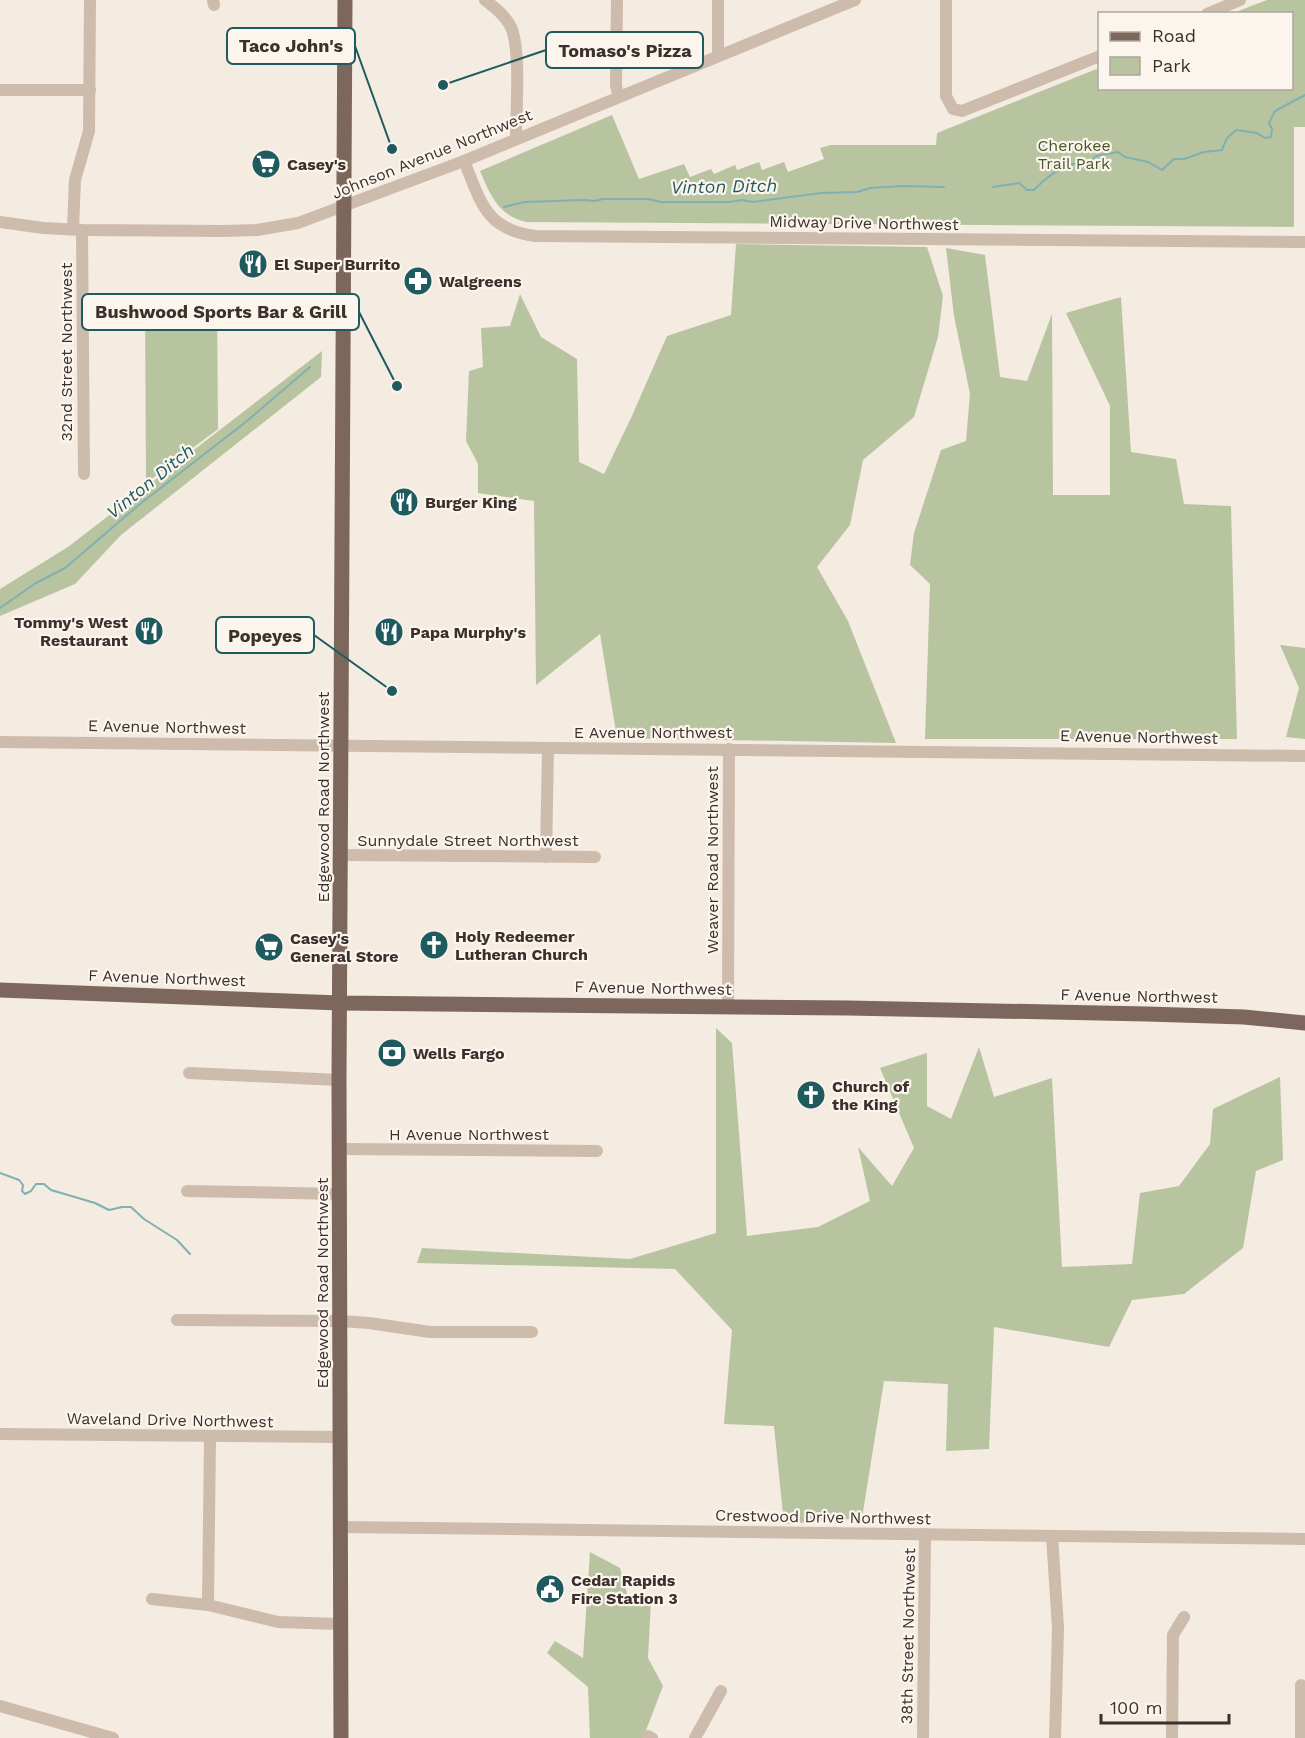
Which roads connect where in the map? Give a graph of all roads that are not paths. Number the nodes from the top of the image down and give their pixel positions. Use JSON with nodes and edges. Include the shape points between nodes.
{"nodes":[{"id":1,"x":90,"y":0,"type":"edge"},
{"id":2,"x":345,"y":0,"type":"edge"},
{"id":3,"x":485,"y":0,"type":"edge"},
{"id":4,"x":617,"y":0,"type":"edge"},
{"id":5,"x":718,"y":0,"type":"edge"},
{"id":6,"x":855,"y":0,"type":"edge"},
{"id":7,"x":946,"y":0,"type":"edge"},
{"id":8,"x":1240,"y":0,"type":"edge"},
{"id":9,"x":1212,"y":12,"type":"edge"},
{"id":10,"x":718,"y":55,"type":"junction"},
{"id":11,"x":1098,"y":57,"type":"edge"},
{"id":12,"x":0,"y":90,"type":"edge"},
{"id":13,"x":90,"y":90,"type":"junction"},
{"id":14,"x":619,"y":97,"type":"junction"},
{"id":15,"x":516,"y":139,"type":"junction"},
{"id":16,"x":464,"y":161,"type":"junction"},
{"id":17,"x":345,"y":206,"type":"junction"},
{"id":18,"x":0,"y":222,"type":"edge"},
{"id":19,"x":78,"y":229,"type":"junction"},
{"id":20,"x":1305,"y":242,"type":"edge"},
{"id":21,"x":84,"y":474,"type":"dead end"},
{"id":22,"x":0,"y":742,"type":"edge"},
{"id":23,"x":342,"y":745,"type":"junction"},
{"id":24,"x":548,"y":748,"type":"junction"},
{"id":25,"x":729,"y":749,"type":"junction"},
{"id":26,"x":1305,"y":756,"type":"edge"},
{"id":27,"x":341,"y":855,"type":"junction"},
{"id":28,"x":546,"y":857,"type":"junction"},
{"id":29,"x":595,"y":858,"type":"dead end"},
{"id":30,"x":0,"y":990,"type":"edge"},
{"id":31,"x":340,"y":1003,"type":"junction"},
{"id":32,"x":728,"y":1007,"type":"junction"},
{"id":33,"x":1305,"y":1023,"type":"edge"},
{"id":34,"x":189,"y":1073,"type":"dead end"},
{"id":35,"x":339,"y":1080,"type":"junction"},
{"id":36,"x":340,"y":1149,"type":"junction"},
{"id":37,"x":597,"y":1151,"type":"dead end"},
{"id":38,"x":187,"y":1191,"type":"dead end"},
{"id":39,"x":340,"y":1194,"type":"junction"},
{"id":40,"x":177,"y":1320,"type":"dead end"},
{"id":41,"x":340,"y":1321,"type":"junction"},
{"id":42,"x":532,"y":1332,"type":"dead end"},
{"id":43,"x":0,"y":1434,"type":"edge"},
{"id":44,"x":210,"y":1437,"type":"junction"},
{"id":45,"x":340,"y":1437,"type":"junction"},
{"id":46,"x":340,"y":1527,"type":"junction"},
{"id":47,"x":925,"y":1534,"type":"junction"},
{"id":48,"x":1052,"y":1536,"type":"junction"},
{"id":49,"x":1305,"y":1539,"type":"edge"},
{"id":50,"x":152,"y":1599,"type":"dead end"},
{"id":51,"x":208,"y":1605,"type":"junction"},
{"id":52,"x":1184,"y":1617,"type":"dead end"},
{"id":53,"x":339,"y":1624,"type":"junction"},
{"id":54,"x":1301,"y":1685,"type":"dead end"},
{"id":55,"x":721,"y":1691,"type":"dead end"},
{"id":56,"x":0,"y":1706,"type":"edge"},
{"id":57,"x":113,"y":1738,"type":"edge"},
{"id":58,"x":341,"y":1738,"type":"edge"},
{"id":59,"x":695,"y":1738,"type":"edge"},
{"id":60,"x":923,"y":1738,"type":"edge"},
{"id":61,"x":1055,"y":1738,"type":"edge"},
{"id":62,"x":1172,"y":1738,"type":"edge"},
{"id":63,"x":1301,"y":1738,"type":"edge"}],
"edges":[{"from":1,"to":13,"type":"street","name":"32nd Street Northwest"},
{"from":2,"to":17,"type":"main road","name":"Edgewood Road Northwest"},
{"from":3,"to":15,"type":"street","via":[[500,11],[516,44]]},
{"from":4,"to":14,"type":"street"},
{"from":5,"to":10,"type":"street"},
{"from":6,"to":10,"type":"street","name":"Johnson Avenue Northwest"},
{"from":7,"to":11,"type":"street","via":[[946,96],[952,109],[962,111]]},
{"from":8,"to":9,"type":"street"},
{"from":10,"to":14,"type":"street","name":"Johnson Avenue Northwest"},
{"from":12,"to":13,"type":"street"},
{"from":13,"to":19,"type":"street","name":"32nd Street Northwest","via":[[89,131],[75,180]]},
{"from":14,"to":15,"type":"street","name":"Johnson Avenue Northwest"},
{"from":15,"to":16,"type":"street","name":"Johnson Avenue Northwest"},
{"from":16,"to":17,"type":"street","name":"Johnson Avenue Northwest"},
{"from":16,"to":20,"type":"street","name":"Midway Drive Northwest","via":[[484,210],[504,227],[535,236]]},
{"from":17,"to":19,"type":"street","name":"Johnson Avenue Northwest","via":[[298,223],[257,230]]},
{"from":17,"to":23,"type":"main road","name":"Edgewood Road Northwest"},
{"from":18,"to":19,"type":"street","name":"Johnson Avenue Northwest"},
{"from":19,"to":21,"type":"street","name":"32nd Street Northwest"},
{"from":22,"to":23,"type":"street","name":"E Avenue Northwest"},
{"from":23,"to":24,"type":"street","name":"E Avenue Northwest"},
{"from":23,"to":27,"type":"main road","name":"Edgewood Road Northwest"},
{"from":24,"to":25,"type":"street","name":"E Avenue Northwest"},
{"from":24,"to":28,"type":"street"},
{"from":25,"to":26,"type":"street","name":"E Avenue Northwest"},
{"from":25,"to":32,"type":"street","name":"Weaver Road Northwest"},
{"from":27,"to":28,"type":"street","name":"Sunnydale Street Northwest"},
{"from":27,"to":31,"type":"main road","name":"Edgewood Road Northwest"},
{"from":28,"to":29,"type":"street","name":"Sunnydale Street Northwest"},
{"from":30,"to":31,"type":"main road","name":"F Avenue Northwest"},
{"from":31,"to":32,"type":"main road","name":"F Avenue Northwest"},
{"from":31,"to":35,"type":"main road","name":"Edgewood Road Northwest"},
{"from":32,"to":33,"type":"main road","name":"F Avenue Northwest","via":[[1147,1014]]},
{"from":34,"to":35,"type":"street"},
{"from":35,"to":36,"type":"main road","name":"Edgewood Road Northwest"},
{"from":36,"to":37,"type":"street","name":"H Avenue Northwest"},
{"from":36,"to":39,"type":"main road","name":"Edgewood Road Northwest"},
{"from":38,"to":39,"type":"street"},
{"from":39,"to":41,"type":"main road","name":"Edgewood Road Northwest"},
{"from":40,"to":41,"type":"street"},
{"from":41,"to":42,"type":"street","via":[[430,1332]]},
{"from":41,"to":45,"type":"main road","name":"Edgewood Road Northwest"},
{"from":43,"to":44,"type":"street","name":"Waveland Drive Northwest"},
{"from":44,"to":45,"type":"street","name":"Waveland Drive Northwest"},
{"from":44,"to":51,"type":"street"},
{"from":45,"to":46,"type":"main road","name":"Edgewood Road Northwest"},
{"from":46,"to":47,"type":"street","name":"Crestwood Drive Northwest"},
{"from":46,"to":53,"type":"main road","name":"Edgewood Road Northwest"},
{"from":47,"to":48,"type":"street","name":"Crestwood Drive Northwest"},
{"from":47,"to":60,"type":"street","name":"38th Street Northwest"},
{"from":48,"to":49,"type":"street","name":"Crestwood Drive Northwest"},
{"from":48,"to":61,"type":"street","via":[[1058,1628]]},
{"from":50,"to":51,"type":"street"},
{"from":51,"to":53,"type":"street","via":[[278,1622]]},
{"from":52,"to":62,"type":"street","via":[[1173,1635]]},
{"from":53,"to":58,"type":"main road","name":"Edgewood Road Northwest"},
{"from":54,"to":63,"type":"street"},
{"from":55,"to":59,"type":"street"},
{"from":56,"to":57,"type":"street"}]}
